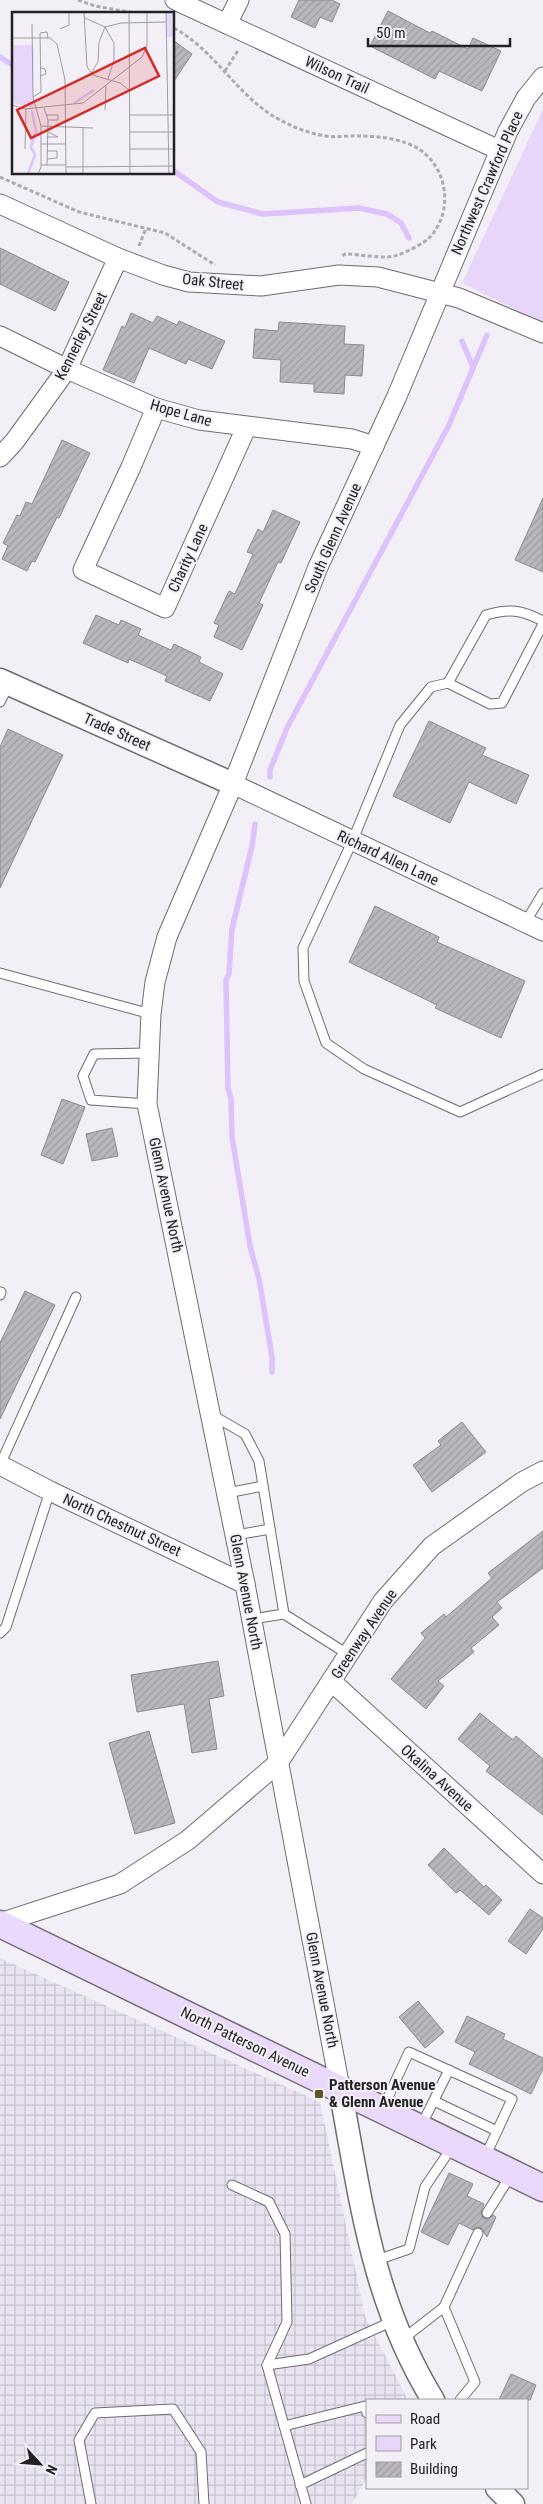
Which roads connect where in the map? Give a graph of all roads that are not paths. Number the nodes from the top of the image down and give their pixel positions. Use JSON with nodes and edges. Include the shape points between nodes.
{"nodes":[{"id":1,"x":175,"y":0,"type":"edge"},
{"id":2,"x":240,"y":0,"type":"edge"},
{"id":3,"x":227,"y":24,"type":"junction"},
{"id":4,"x":543,"y":77,"type":"edge"},
{"id":5,"x":499,"y":150,"type":"junction"},
{"id":6,"x":0,"y":204,"type":"edge"},
{"id":7,"x":118,"y":258,"type":"junction"},
{"id":8,"x":439,"y":294,"type":"junction"},
{"id":9,"x":543,"y":333,"type":"edge"},
{"id":10,"x":0,"y":336,"type":"edge"},
{"id":11,"x":67,"y":369,"type":"junction"},
{"id":12,"x":156,"y":408,"type":"junction"},
{"id":13,"x":246,"y":428,"type":"junction"},
{"id":14,"x":374,"y":446,"type":"junction"},
{"id":15,"x":0,"y":457,"type":"edge"},
{"id":16,"x":543,"y":622,"type":"edge"},
{"id":17,"x":448,"y":683,"type":"junction"},
{"id":18,"x":3,"y":688,"type":"edge"},
{"id":19,"x":233,"y":784,"type":"junction"},
{"id":20,"x":352,"y":842,"type":"junction"},
{"id":21,"x":543,"y":893,"type":"edge"},
{"id":22,"x":525,"y":923,"type":"junction"},
{"id":23,"x":543,"y":931,"type":"edge"},
{"id":24,"x":0,"y":973,"type":"edge"},
{"id":25,"x":151,"y":1014,"type":"junction"},
{"id":26,"x":148,"y":1054,"type":"junction"},
{"id":27,"x":543,"y":1074,"type":"edge"},
{"id":28,"x":147,"y":1104,"type":"junction"},
{"id":29,"x":76,"y":1297,"type":"dead end"},
{"id":30,"x":212,"y":1415,"type":"junction"},
{"id":31,"x":0,"y":1465,"type":"edge"},
{"id":32,"x":543,"y":1471,"type":"edge"},
{"id":33,"x":264,"y":1486,"type":"junction"},
{"id":34,"x":50,"y":1491,"type":"junction"},
{"id":35,"x":228,"y":1494,"type":"junction"},
{"id":36,"x":270,"y":1529,"type":"junction"},
{"id":37,"x":236,"y":1535,"type":"junction"},
{"id":38,"x":246,"y":1584,"type":"junction"},
{"id":39,"x":284,"y":1614,"type":"junction"},
{"id":40,"x":252,"y":1619,"type":"junction"},
{"id":41,"x":0,"y":1633,"type":"edge"},
{"id":42,"x":349,"y":1655,"type":"junction"},
{"id":43,"x":331,"y":1681,"type":"junction"},
{"id":44,"x":278,"y":1763,"type":"junction"},
{"id":45,"x":543,"y":1874,"type":"edge"},
{"id":46,"x":0,"y":1924,"type":"edge"},
{"id":47,"x":449,"y":2070,"type":"junction"},
{"id":48,"x":340,"y":2088,"type":"junction"},
{"id":49,"x":434,"y":2101,"type":"junction"},
{"id":50,"x":382,"y":2110,"type":"junction"},
{"id":51,"x":420,"y":2129,"type":"junction"},
{"id":52,"x":497,"y":2132,"type":"junction"},
{"id":53,"x":453,"y":2145,"type":"junction"},
{"id":54,"x":484,"y":2160,"type":"junction"},
{"id":55,"x":512,"y":2173,"type":"junction"},
{"id":56,"x":232,"y":2185,"type":"dead end"},
{"id":57,"x":543,"y":2188,"type":"edge"},
{"id":58,"x":487,"y":2212,"type":"dead end"},
{"id":59,"x":478,"y":2233,"type":"dead end"},
{"id":60,"x":374,"y":2262,"type":"junction"},
{"id":61,"x":444,"y":2308,"type":"junction"},
{"id":62,"x":397,"y":2331,"type":"junction"},
{"id":63,"x":268,"y":2365,"type":"junction"},
{"id":64,"x":432,"y":2399,"type":"edge"},
{"id":65,"x":461,"y":2399,"type":"edge"},
{"id":66,"x":366,"y":2410,"type":"edge"},
{"id":67,"x":284,"y":2426,"type":"junction"},
{"id":68,"x":366,"y":2453,"type":"edge"},
{"id":69,"x":300,"y":2485,"type":"junction"},
{"id":70,"x":498,"y":2489,"type":"edge"},
{"id":71,"x":91,"y":2504,"type":"edge"},
{"id":72,"x":204,"y":2504,"type":"edge"},
{"id":73,"x":306,"y":2504,"type":"edge"},
{"id":74,"x":513,"y":2504,"type":"edge"}],
"edges":[{"from":1,"to":3,"type":"street","name":"Wilson Trail"},
{"from":2,"to":3,"type":"street"},
{"from":3,"to":5,"type":"street","name":"Wilson Trail"},
{"from":4,"to":5,"type":"street","name":"Northwest Crawford Place","via":[[526,98]]},
{"from":5,"to":8,"type":"street","name":"Northwest Crawford Place"},
{"from":6,"to":7,"type":"street","name":"Oak Street"},
{"from":7,"to":8,"type":"street","name":"Oak Street","via":[[163,275],[215,285],[261,286],[339,275],[378,277]]},
{"from":7,"to":11,"type":"street","name":"Kennerley Street"},
{"from":8,"to":9,"type":"street","name":"Oak Street","via":[[460,298]]},
{"from":8,"to":14,"type":"street","name":"South Glenn Avenue"},
{"from":10,"to":11,"type":"street","name":"Hope Lane"},
{"from":11,"to":12,"type":"street","name":"Hope Lane"},
{"from":11,"to":15,"type":"street","name":"Kennerley Street"},
{"from":12,"to":13,"type":"street","name":"Hope Lane"},
{"from":12,"to":13,"type":"street","name":"Charity Lane","via":[[83,570],[165,608]]},
{"from":13,"to":14,"type":"street","name":"Hope Lane","via":[[352,439]]},
{"from":14,"to":19,"type":"street","name":"South Glenn Avenue","via":[[315,574]]},
{"from":16,"to":17,"type":"lane","via":[[527,613],[502,610],[486,615]]},
{"from":16,"to":17,"type":"lane","via":[[502,703],[490,704]]},
{"from":17,"to":20,"type":"lane","via":[[431,687],[400,726]]},
{"from":18,"to":19,"type":"street","name":"Trade Street"},
{"from":19,"to":20,"type":"street","name":"Richard Allen Lane"},
{"from":19,"to":25,"type":"street","name":"Glenn Avenue North","via":[[167,937],[155,982]]},
{"from":20,"to":22,"type":"street","name":"Richard Allen Lane"},
{"from":20,"to":27,"type":"lane","via":[[302,948],[304,981],[326,1043],[364,1068],[460,1112]]},
{"from":21,"to":22,"type":"lane"},
{"from":22,"to":23,"type":"street","name":"Richard Allen Lane"},
{"from":24,"to":25,"type":"lane"},
{"from":25,"to":26,"type":"street","name":"Glenn Avenue North"},
{"from":26,"to":28,"type":"street","name":"Glenn Avenue North"},
{"from":26,"to":28,"type":"lane","via":[[94,1054],[83,1076],[91,1100]]},
{"from":28,"to":30,"type":"street","name":"Glenn Avenue North"},
{"from":29,"to":31,"type":"lane"},
{"from":30,"to":33,"type":"lane","via":[[245,1434],[259,1461]]},
{"from":30,"to":35,"type":"street","name":"Glenn Avenue North"},
{"from":31,"to":34,"type":"street","name":"North Chestnut Street"},
{"from":32,"to":42,"type":"street","name":"Greenway Avenue","via":[[522,1482],[432,1546],[383,1601]]},
{"from":33,"to":35,"type":"lane"},
{"from":33,"to":36,"type":"lane"},
{"from":34,"to":38,"type":"street","name":"North Chestnut Street"},
{"from":34,"to":41,"type":"lane","via":[[6,1627]]},
{"from":35,"to":37,"type":"street","name":"Glenn Avenue North"},
{"from":36,"to":37,"type":"lane"},
{"from":36,"to":39,"type":"lane"},
{"from":37,"to":38,"type":"street","name":"Glenn Avenue North"},
{"from":38,"to":40,"type":"street","name":"Glenn Avenue North"},
{"from":39,"to":40,"type":"lane"},
{"from":39,"to":42,"type":"lane"},
{"from":40,"to":44,"type":"street","name":"Glenn Avenue North"},
{"from":42,"to":43,"type":"street","name":"Greenway Avenue"},
{"from":43,"to":44,"type":"street","name":"Greenway Avenue"},
{"from":43,"to":45,"type":"street","name":"Okalina Avenue"},
{"from":44,"to":46,"type":"street","name":"Greenway Avenue","via":[[188,1840],[120,1884]]},
{"from":44,"to":48,"type":"street","name":"Glenn Avenue North"},
{"from":46,"to":48,"type":"main road","name":"North Patterson Avenue"},
{"from":47,"to":49,"type":"lane"},
{"from":47,"to":50,"type":"lane","via":[[409,2052]]},
{"from":47,"to":52,"type":"lane","via":[[512,2099]]},
{"from":48,"to":50,"type":"main road","name":"North Patterson Avenue"},
{"from":48,"to":60,"type":"street","name":"Glenn Avenue North"},
{"from":49,"to":51,"type":"lane"},
{"from":49,"to":52,"type":"lane"},
{"from":50,"to":51,"type":"main road","name":"North Patterson Avenue"},
{"from":51,"to":53,"type":"main road","name":"North Patterson Avenue"},
{"from":52,"to":54,"type":"lane"},
{"from":53,"to":54,"type":"main road","name":"North Patterson Avenue"},
{"from":53,"to":60,"type":"lane","via":[[425,2187],[409,2249]]},
{"from":54,"to":55,"type":"main road","name":"North Patterson Avenue"},
{"from":55,"to":57,"type":"main road","name":"North Patterson Avenue"},
{"from":55,"to":58,"type":"lane"},
{"from":56,"to":63,"type":"lane","via":[[269,2202],[285,2234],[287,2322]]},
{"from":59,"to":61,"type":"lane"},
{"from":60,"to":62,"type":"street","name":"Glenn Avenue North"},
{"from":61,"to":62,"type":"lane"},
{"from":61,"to":65,"type":"lane","via":[[475,2382]]},
{"from":62,"to":63,"type":"lane","via":[[309,2359]]},
{"from":62,"to":64,"type":"street","name":"Glenn Avenue North"},
{"from":63,"to":67,"type":"lane"},
{"from":66,"to":67,"type":"lane","via":[[365,2406]]},
{"from":67,"to":69,"type":"lane"},
{"from":68,"to":69,"type":"lane"},
{"from":69,"to":73,"type":"lane"},
{"from":70,"to":74,"type":"street"},
{"from":71,"to":72,"type":"lane","via":[[79,2440],[95,2413],[173,2409],[201,2452]]}]}
